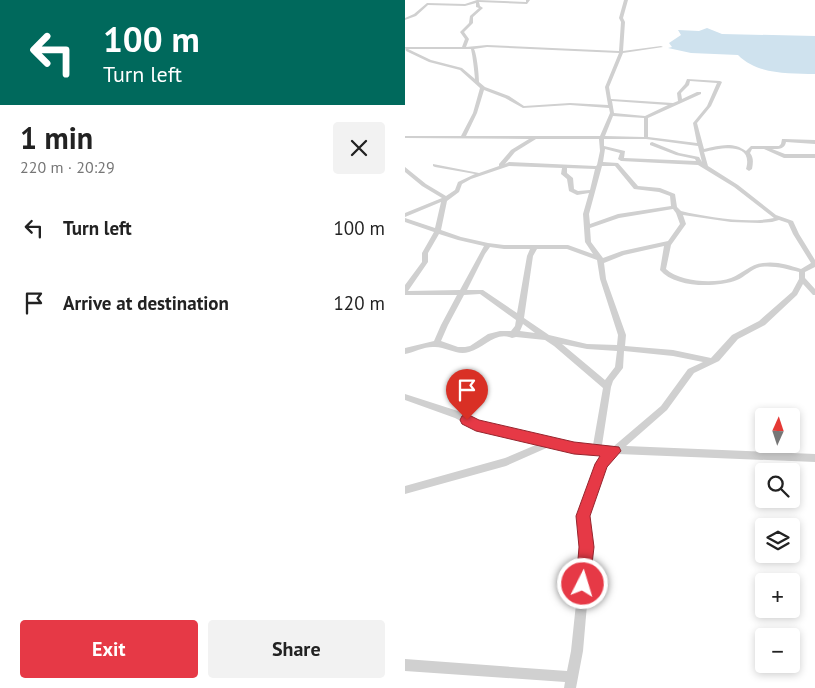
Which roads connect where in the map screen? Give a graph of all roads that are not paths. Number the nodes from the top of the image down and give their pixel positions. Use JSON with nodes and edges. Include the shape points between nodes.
{"nodes":[{"id":1,"x":528,"y":0,"type":"edge"},
{"id":2,"x":626,"y":0,"type":"edge"},
{"id":3,"x":477,"y":1,"type":"junction"},
{"id":4,"x":405,"y":19,"type":"edge"},
{"id":5,"x":661,"y":47,"type":"dead end"},
{"id":6,"x":464,"y":48,"type":"junction"},
{"id":7,"x":405,"y":49,"type":"edge"},
{"id":8,"x":473,"y":50,"type":"junction"},
{"id":9,"x":621,"y":52,"type":"junction"},
{"id":10,"x":477,"y":84,"type":"junction"},
{"id":11,"x":481,"y":88,"type":"dead end"},
{"id":12,"x":699,"y":93,"type":"dead end"},
{"id":13,"x":610,"y":100,"type":"junction"},
{"id":14,"x":680,"y":101,"type":"junction"},
{"id":15,"x":671,"y":104,"type":"junction"},
{"id":16,"x":612,"y":111,"type":"junction"},
{"id":17,"x":646,"y":117,"type":"junction"},
{"id":18,"x":405,"y":136,"type":"edge"},
{"id":19,"x":537,"y":136,"type":"junction"},
{"id":20,"x":603,"y":137,"type":"junction"},
{"id":21,"x":462,"y":138,"type":"junction"},
{"id":22,"x":644,"y":138,"type":"junction"},
{"id":23,"x":815,"y":142,"type":"edge"},
{"id":24,"x":701,"y":144,"type":"junction"},
{"id":25,"x":604,"y":147,"type":"junction"},
{"id":26,"x":766,"y":148,"type":"junction"},
{"id":27,"x":703,"y":152,"type":"junction"},
{"id":28,"x":747,"y":153,"type":"junction"},
{"id":29,"x":815,"y":156,"type":"edge"},
{"id":30,"x":435,"y":165,"type":"dead end"},
{"id":31,"x":702,"y":165,"type":"junction"},
{"id":32,"x":500,"y":166,"type":"junction"},
{"id":33,"x":565,"y":166,"type":"junction"},
{"id":34,"x":597,"y":168,"type":"junction"},
{"id":35,"x":405,"y":169,"type":"edge"},
{"id":36,"x":749,"y":169,"type":"dead end"},
{"id":37,"x":480,"y":173,"type":"junction"},
{"id":38,"x":593,"y":191,"type":"junction"},
{"id":39,"x":446,"y":198,"type":"junction"},
{"id":40,"x":677,"y":210,"type":"junction"},
{"id":41,"x":405,"y":215,"type":"edge"},
{"id":42,"x":779,"y":218,"type":"junction"},
{"id":43,"x":405,"y":220,"type":"edge"},
{"id":44,"x":587,"y":227,"type":"junction"},
{"id":45,"x":438,"y":231,"type":"junction"},
{"id":46,"x":668,"y":244,"type":"junction"},
{"id":47,"x":488,"y":245,"type":"junction"},
{"id":48,"x":534,"y":248,"type":"junction"},
{"id":49,"x":600,"y":260,"type":"junction"},
{"id":50,"x":814,"y":264,"type":"edge"},
{"id":51,"x":802,"y":275,"type":"junction"},
{"id":52,"x":405,"y":292,"type":"edge"},
{"id":53,"x":461,"y":292,"type":"junction"},
{"id":54,"x":815,"y":293,"type":"edge"},
{"id":55,"x":521,"y":319,"type":"junction"},
{"id":56,"x":512,"y":335,"type":"junction"},
{"id":57,"x":543,"y":336,"type":"junction"},
{"id":58,"x":437,"y":344,"type":"junction"},
{"id":59,"x":622,"y":348,"type":"junction"},
{"id":60,"x":405,"y":351,"type":"edge"},
{"id":61,"x":712,"y":360,"type":"junction"},
{"id":62,"x":607,"y":388,"type":"junction"},
{"id":63,"x":405,"y":397,"type":"edge"},
{"id":64,"x":410,"y":402,"type":"edge"},
{"id":65,"x":549,"y":443,"type":"junction"},
{"id":66,"x":597,"y":448,"type":"junction"},
{"id":67,"x":614,"y":451,"type":"junction"},
{"id":68,"x":815,"y":458,"type":"edge"},
{"id":69,"x":405,"y":490,"type":"edge"},
{"id":70,"x":405,"y":665,"type":"edge"},
{"id":71,"x":570,"y":683,"type":"edge"}],
"edges":[{"from":1,"to":3,"type":"street","via":[[527,3]]},
{"from":2,"to":9,"type":"street","via":[[621,18]]},
{"from":3,"to":4,"type":"street","via":[[465,5],[427,4]]},
{"from":3,"to":6,"type":"street","via":[[481,8],[462,32],[467,39]]},
{"from":5,"to":9,"type":"street"},
{"from":6,"to":7,"type":"street"},
{"from":6,"to":8,"type":"street"},
{"from":7,"to":10,"type":"street","via":[[429,62],[461,69]]},
{"from":8,"to":9,"type":"street","via":[[487,46]]},
{"from":8,"to":10,"type":"street"},
{"from":9,"to":13,"type":"street","via":[[607,87]]},
{"from":10,"to":16,"type":"street","via":[[523,107],[570,104]]},
{"from":11,"to":21,"type":"street","via":[[475,113]]},
{"from":12,"to":14,"type":"street"},
{"from":13,"to":15,"type":"street"},
{"from":13,"to":16,"type":"street"},
{"from":14,"to":15,"type":"street"},
{"from":14,"to":24,"type":"street","via":[[679,93],[687,86],[688,80],[720,82],[709,106],[695,123]]},
{"from":15,"to":17,"type":"street"},
{"from":16,"to":17,"type":"street"},
{"from":16,"to":20,"type":"street"},
{"from":17,"to":22,"type":"street"},
{"from":18,"to":21,"type":"street"},
{"from":19,"to":20,"type":"street"},
{"from":19,"to":21,"type":"street"},
{"from":19,"to":32,"type":"street","via":[[513,151]]},
{"from":20,"to":22,"type":"street"},
{"from":20,"to":25,"type":"street"},
{"from":22,"to":24,"type":"street"},
{"from":22,"to":31,"type":"street","via":[[651,144],[697,158]]},
{"from":23,"to":26,"type":"street","via":[[784,140],[783,146]]},
{"from":24,"to":27,"type":"street"},
{"from":25,"to":31,"type":"street","via":[[623,152],[621,159]]},
{"from":25,"to":34,"type":"street"},
{"from":26,"to":28,"type":"street","via":[[750,148]]},
{"from":26,"to":29,"type":"street","via":[[784,156]]},
{"from":27,"to":28,"type":"street","via":[[732,146]]},
{"from":27,"to":31,"type":"street"},
{"from":28,"to":36,"type":"street","via":[[751,162]]},
{"from":30,"to":37,"type":"street"},
{"from":31,"to":42,"type":"street"},
{"from":32,"to":33,"type":"street","via":[[515,163]]},
{"from":32,"to":37,"type":"street"},
{"from":33,"to":34,"type":"street"},
{"from":33,"to":38,"type":"street","via":[[564,174],[570,178],[571,190],[577,194]]},
{"from":34,"to":38,"type":"street"},
{"from":34,"to":40,"type":"street","via":[[600,164],[616,164],[635,188],[660,190],[673,195]]},
{"from":35,"to":39,"type":"street"},
{"from":37,"to":39,"type":"street","via":[[462,182],[457,191]]},
{"from":38,"to":44,"type":"street","via":[[586,214]]},
{"from":39,"to":41,"type":"street"},
{"from":39,"to":45,"type":"street"},
{"from":40,"to":42,"type":"street","via":[[741,221],[770,222]]},
{"from":40,"to":44,"type":"street","via":[[618,216]]},
{"from":40,"to":46,"type":"street","via":[[683,224]]},
{"from":42,"to":50,"type":"street","via":[[791,222]]},
{"from":43,"to":45,"type":"street"},
{"from":44,"to":49,"type":"street","via":[[588,242]]},
{"from":45,"to":47,"type":"street"},
{"from":45,"to":52,"type":"street","via":[[425,253],[425,262]]},
{"from":46,"to":49,"type":"street","via":[[622,252]]},
{"from":46,"to":51,"type":"street","via":[[663,270],[679,280],[731,280],[751,267],[773,264]]},
{"from":47,"to":48,"type":"street"},
{"from":47,"to":53,"type":"street"},
{"from":48,"to":49,"type":"street","via":[[568,247]]},
{"from":48,"to":55,"type":"street"},
{"from":49,"to":59,"type":"street","via":[[622,335]]},
{"from":50,"to":51,"type":"street"},
{"from":51,"to":54,"type":"street"},
{"from":51,"to":61,"type":"street","via":[[795,293],[762,323],[735,337],[722,354]]},
{"from":52,"to":53,"type":"street"},
{"from":53,"to":55,"type":"street","via":[[481,292]]},
{"from":53,"to":58,"type":"street"},
{"from":55,"to":56,"type":"street"},
{"from":55,"to":57,"type":"street"},
{"from":56,"to":57,"type":"street"},
{"from":56,"to":58,"type":"street","via":[[492,336],[474,349],[461,351]]},
{"from":57,"to":59,"type":"street","via":[[571,344]]},
{"from":57,"to":62,"type":"street","via":[[582,364]]},
{"from":58,"to":60,"type":"street"},
{"from":59,"to":61,"type":"street","via":[[664,354],[678,352]]},
{"from":59,"to":62,"type":"street","via":[[619,368]]},
{"from":61,"to":67,"type":"street","via":[[691,371],[664,408]]},
{"from":62,"to":66,"type":"street"},
{"from":63,"to":64,"type":"street"},
{"from":64,"to":65,"type":"street","via":[[458,414],[476,425]]},
{"from":65,"to":66,"type":"street"},
{"from":65,"to":69,"type":"street","via":[[506,462]]},
{"from":66,"to":67,"type":"street"},
{"from":67,"to":68,"type":"street"},
{"from":67,"to":71,"type":"street","via":[[602,464],[583,516],[587,547],[577,651]]},
{"from":70,"to":71,"type":"street"}]}
